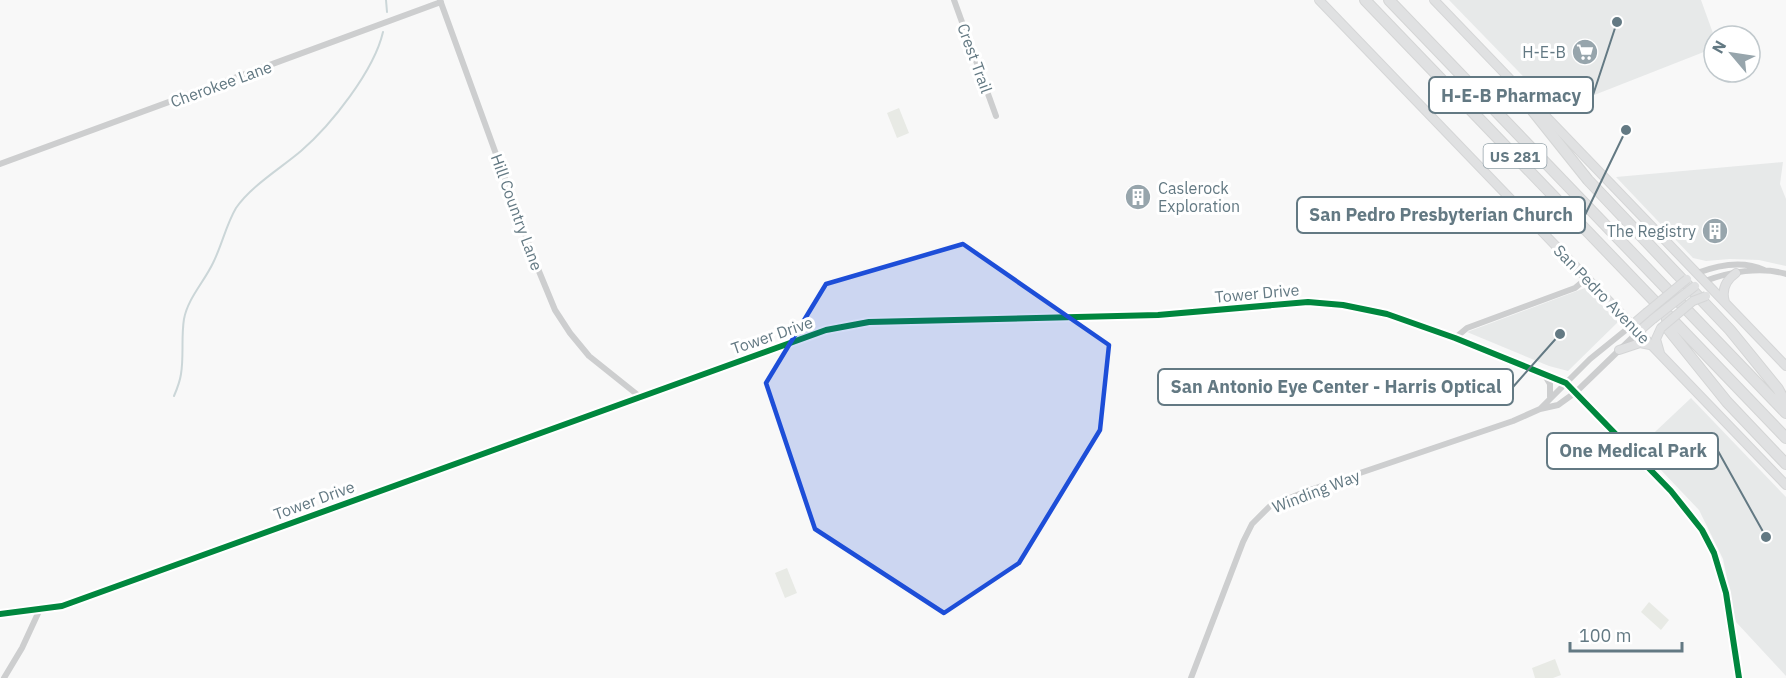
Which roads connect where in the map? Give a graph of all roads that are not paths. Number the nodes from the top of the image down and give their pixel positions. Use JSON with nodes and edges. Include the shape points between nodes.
{"nodes":[{"id":1,"x":954,"y":0,"type":"edge"},
{"id":2,"x":1319,"y":0,"type":"edge"},
{"id":3,"x":1365,"y":0,"type":"edge"},
{"id":4,"x":1389,"y":0,"type":"edge"},
{"id":5,"x":1434,"y":0,"type":"edge"},
{"id":6,"x":440,"y":1,"type":"edge"},
{"id":7,"x":1516,"y":85,"type":"junction"},
{"id":8,"x":996,"y":116,"type":"dead end"},
{"id":9,"x":0,"y":164,"type":"edge"},
{"id":10,"x":1764,"y":270,"type":"junction"},
{"id":11,"x":1697,"y":273,"type":"junction"},
{"id":12,"x":1736,"y":273,"type":"junction"},
{"id":13,"x":1786,"y":274,"type":"edge"},
{"id":14,"x":1587,"y":278,"type":"junction"},
{"id":15,"x":1705,"y":281,"type":"junction"},
{"id":16,"x":1724,"y":301,"type":"junction"},
{"id":17,"x":1666,"y":313,"type":"junction"},
{"id":18,"x":1649,"y":316,"type":"junction"},
{"id":19,"x":1635,"y":328,"type":"junction"},
{"id":20,"x":1455,"y":338,"type":"junction"},
{"id":21,"x":1652,"y":346,"type":"junction"},
{"id":22,"x":1601,"y":350,"type":"junction"},
{"id":23,"x":1619,"y":350,"type":"junction"},
{"id":24,"x":1660,"y":355,"type":"junction"},
{"id":25,"x":1610,"y":359,"type":"junction"},
{"id":26,"x":1786,"y":366,"type":"edge"},
{"id":27,"x":1544,"y":374,"type":"junction"},
{"id":28,"x":1566,"y":383,"type":"junction"},
{"id":29,"x":1576,"y":392,"type":"junction"},
{"id":30,"x":639,"y":396,"type":"junction"},
{"id":31,"x":1550,"y":397,"type":"junction"},
{"id":32,"x":1786,"y":404,"type":"edge"},
{"id":33,"x":1540,"y":409,"type":"junction"},
{"id":34,"x":1786,"y":413,"type":"edge"},
{"id":35,"x":1786,"y":438,"type":"edge"},
{"id":36,"x":1786,"y":464,"type":"edge"},
{"id":37,"x":1786,"y":485,"type":"edge"},
{"id":38,"x":40,"y":609,"type":"junction"},
{"id":39,"x":0,"y":614,"type":"edge"},
{"id":40,"x":4,"y":678,"type":"edge"},
{"id":41,"x":1191,"y":678,"type":"edge"},
{"id":42,"x":1739,"y":678,"type":"edge"}],
"edges":[{"from":1,"to":8,"type":"street","name":"Crest Trail"},
{"from":2,"to":14,"type":"main road","name":"San Pedro Avenue"},
{"from":3,"to":17,"type":"highway","number":"US 281"},
{"from":4,"to":34,"type":"highway","number":"US 281"},
{"from":5,"to":7,"type":"main road"},
{"from":6,"to":9,"type":"street","name":"Cherokee Lane"},
{"from":6,"to":30,"type":"street","name":"Hill Country Lane","via":[[555,310],[589,356]]},
{"from":7,"to":11,"type":"main road"},
{"from":7,"to":32,"type":"highway","via":[[1588,180],[1734,335]]},
{"from":10,"to":11,"type":"street","via":[[1750,264],[1734,264]]},
{"from":10,"to":12,"type":"street"},
{"from":10,"to":13,"type":"street"},
{"from":11,"to":15,"type":"main road"},
{"from":11,"to":18,"type":"main road","bridge":true},
{"from":12,"to":15,"type":"street"},
{"from":12,"to":16,"type":"main road","via":[[1724,286]]},
{"from":14,"to":19,"type":"main road","name":"San Pedro Avenue"},
{"from":14,"to":20,"type":"street","via":[[1575,288],[1467,328]]},
{"from":15,"to":16,"type":"main road"},
{"from":15,"to":18,"type":"main road","bridge":true},
{"from":16,"to":24,"type":"main road","bridge":true,"via":[[1706,296],[1693,301],[1661,328],[1656,339]]},
{"from":16,"to":26,"type":"main road"},
{"from":17,"to":35,"type":"highway","number":"US 281"},
{"from":17,"to":36,"type":"highway","via":[[1669,330],[1727,402]]},
{"from":18,"to":19,"type":"main road"},
{"from":19,"to":21,"type":"main road","name":"San Pedro Avenue"},
{"from":19,"to":22,"type":"street","name":"Winding Way"},
{"from":19,"to":23,"type":"street","name":"Winding Way"},
{"from":20,"to":27,"type":"street","name":"Tower Drive"},
{"from":20,"to":30,"type":"street","name":"Tower Drive","via":[[1387,314],[1308,302],[1158,315],[869,322],[826,330]]},
{"from":21,"to":23,"type":"main road","via":[[1643,342]]},
{"from":21,"to":24,"type":"main road","name":"San Pedro Avenue"},
{"from":22,"to":25,"type":"street"},
{"from":22,"to":28,"type":"street","name":"Winding Way"},
{"from":23,"to":25,"type":"street","name":"Winding Way"},
{"from":24,"to":37,"type":"main road","name":"San Pedro Avenue"},
{"from":25,"to":29,"type":"street","name":"Winding Way"},
{"from":27,"to":28,"type":"street","name":"Tower Drive"},
{"from":27,"to":31,"type":"street","via":[[1550,384]]},
{"from":28,"to":29,"type":"street","name":"Tower Drive"},
{"from":28,"to":31,"type":"street","name":"Winding Way"},
{"from":29,"to":33,"type":"street","name":"Winding Way","via":[[1558,405]]},
{"from":29,"to":42,"type":"street","name":"Tower Drive","via":[[1671,491],[1702,530],[1714,553],[1726,593]]},
{"from":30,"to":38,"type":"street","name":"Tower Drive","via":[[62,606]]},
{"from":31,"to":33,"type":"street","name":"Winding Way"},
{"from":33,"to":41,"type":"street","name":"Winding Way","via":[[1307,492],[1262,512],[1243,542]]},
{"from":38,"to":39,"type":"street","name":"Tower Drive"},
{"from":38,"to":40,"type":"street"}]}
